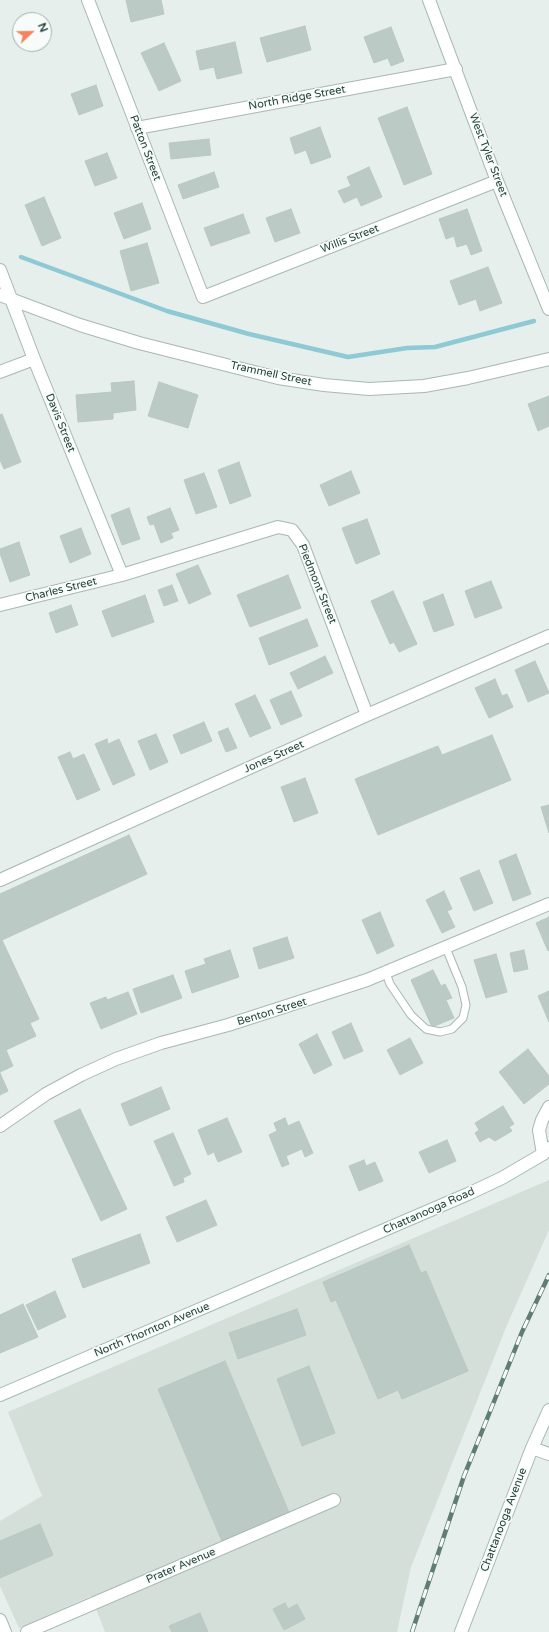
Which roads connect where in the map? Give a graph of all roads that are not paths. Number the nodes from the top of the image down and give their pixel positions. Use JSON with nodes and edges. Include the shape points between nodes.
{"nodes":[{"id":1,"x":88,"y":0,"type":"edge"},
{"id":2,"x":429,"y":0,"type":"edge"},
{"id":3,"x":456,"y":69,"type":"junction"},
{"id":4,"x":137,"y":128,"type":"junction"},
{"id":5,"x":497,"y":180,"type":"junction"},
{"id":6,"x":0,"y":270,"type":"edge"},
{"id":7,"x":0,"y":295,"type":"edge"},
{"id":8,"x":203,"y":296,"type":"joint"},
{"id":9,"x":13,"y":302,"type":"junction"},
{"id":10,"x":549,"y":309,"type":"edge"},
{"id":11,"x":34,"y":359,"type":"junction"},
{"id":12,"x":549,"y":359,"type":"edge"},
{"id":13,"x":0,"y":372,"type":"edge"},
{"id":14,"x":122,"y":575,"type":"junction"},
{"id":15,"x":0,"y":605,"type":"edge"},
{"id":16,"x":549,"y":636,"type":"edge"},
{"id":17,"x":367,"y":715,"type":"junction"},
{"id":18,"x":0,"y":880,"type":"edge"},
{"id":19,"x":549,"y":904,"type":"edge"},
{"id":20,"x":446,"y":948,"type":"junction"},
{"id":21,"x":386,"y":973,"type":"junction"},
{"id":22,"x":549,"y":1107,"type":"edge"},
{"id":23,"x":0,"y":1126,"type":"edge"},
{"id":24,"x":546,"y":1151,"type":"edge"},
{"id":25,"x":304,"y":1265,"type":"joint"},
{"id":26,"x":0,"y":1395,"type":"edge"},
{"id":27,"x":549,"y":1410,"type":"edge"},
{"id":28,"x":532,"y":1448,"type":"junction"},
{"id":29,"x":549,"y":1454,"type":"edge"},
{"id":30,"x":334,"y":1500,"type":"dead end"},
{"id":31,"x":0,"y":1620,"type":"edge"},
{"id":32,"x":5,"y":1632,"type":"edge"},
{"id":33,"x":27,"y":1632,"type":"edge"},
{"id":34,"x":461,"y":1632,"type":"edge"}],
"edges":[{"from":1,"to":4,"type":"street","name":"Patton Street"},
{"from":2,"to":3,"type":"street","name":"West Tyler Street"},
{"from":3,"to":4,"type":"street","name":"North Ridge Street"},
{"from":3,"to":5,"type":"street","name":"West Tyler Street"},
{"from":4,"to":8,"type":"street","name":"Patton Street"},
{"from":5,"to":8,"type":"street","name":"Willis Street"},
{"from":5,"to":10,"type":"street","name":"West Tyler Street"},
{"from":6,"to":9,"type":"street","name":"Davis Street"},
{"from":7,"to":9,"type":"street","name":"Trammell Street"},
{"from":9,"to":11,"type":"street","name":"Davis Street"},
{"from":9,"to":12,"type":"street","name":"Trammell Street","via":[[139,343],[278,378],[324,385],[369,389],[424,386]]},
{"from":11,"to":13,"type":"street"},
{"from":11,"to":14,"type":"street","name":"Davis Street"},
{"from":14,"to":15,"type":"street","name":"Charles Street"},
{"from":14,"to":17,"type":"street","name":"Piedmont Street","via":[[278,527],[292,530],[303,545]]},
{"from":16,"to":17,"type":"street","name":"Jones Street"},
{"from":17,"to":18,"type":"street","name":"Jones Street"},
{"from":19,"to":20,"type":"street","name":"Benton Street"},
{"from":20,"to":21,"type":"street","name":"Benton Street"},
{"from":20,"to":21,"type":"lane","via":[[462,987],[466,1005],[463,1018],[452,1029],[440,1032],[426,1029],[411,1015],[390,984]]},
{"from":21,"to":23,"type":"street","name":"Benton Street","via":[[329,994],[228,1026],[161,1043],[116,1059],[46,1094]]},
{"from":22,"to":24,"type":"street","via":[[539,1130]]},
{"from":24,"to":25,"type":"street","name":"Chattanooga Road","via":[[502,1178]]},
{"from":25,"to":26,"type":"street","name":"North Thornton Avenue"},
{"from":27,"to":28,"type":"street","name":"Chattanooga Avenue"},
{"from":28,"to":29,"type":"street"},
{"from":28,"to":34,"type":"street","name":"Chattanooga Avenue"},
{"from":30,"to":33,"type":"street","name":"Prater Avenue"},
{"from":31,"to":32,"type":"street"}]}
